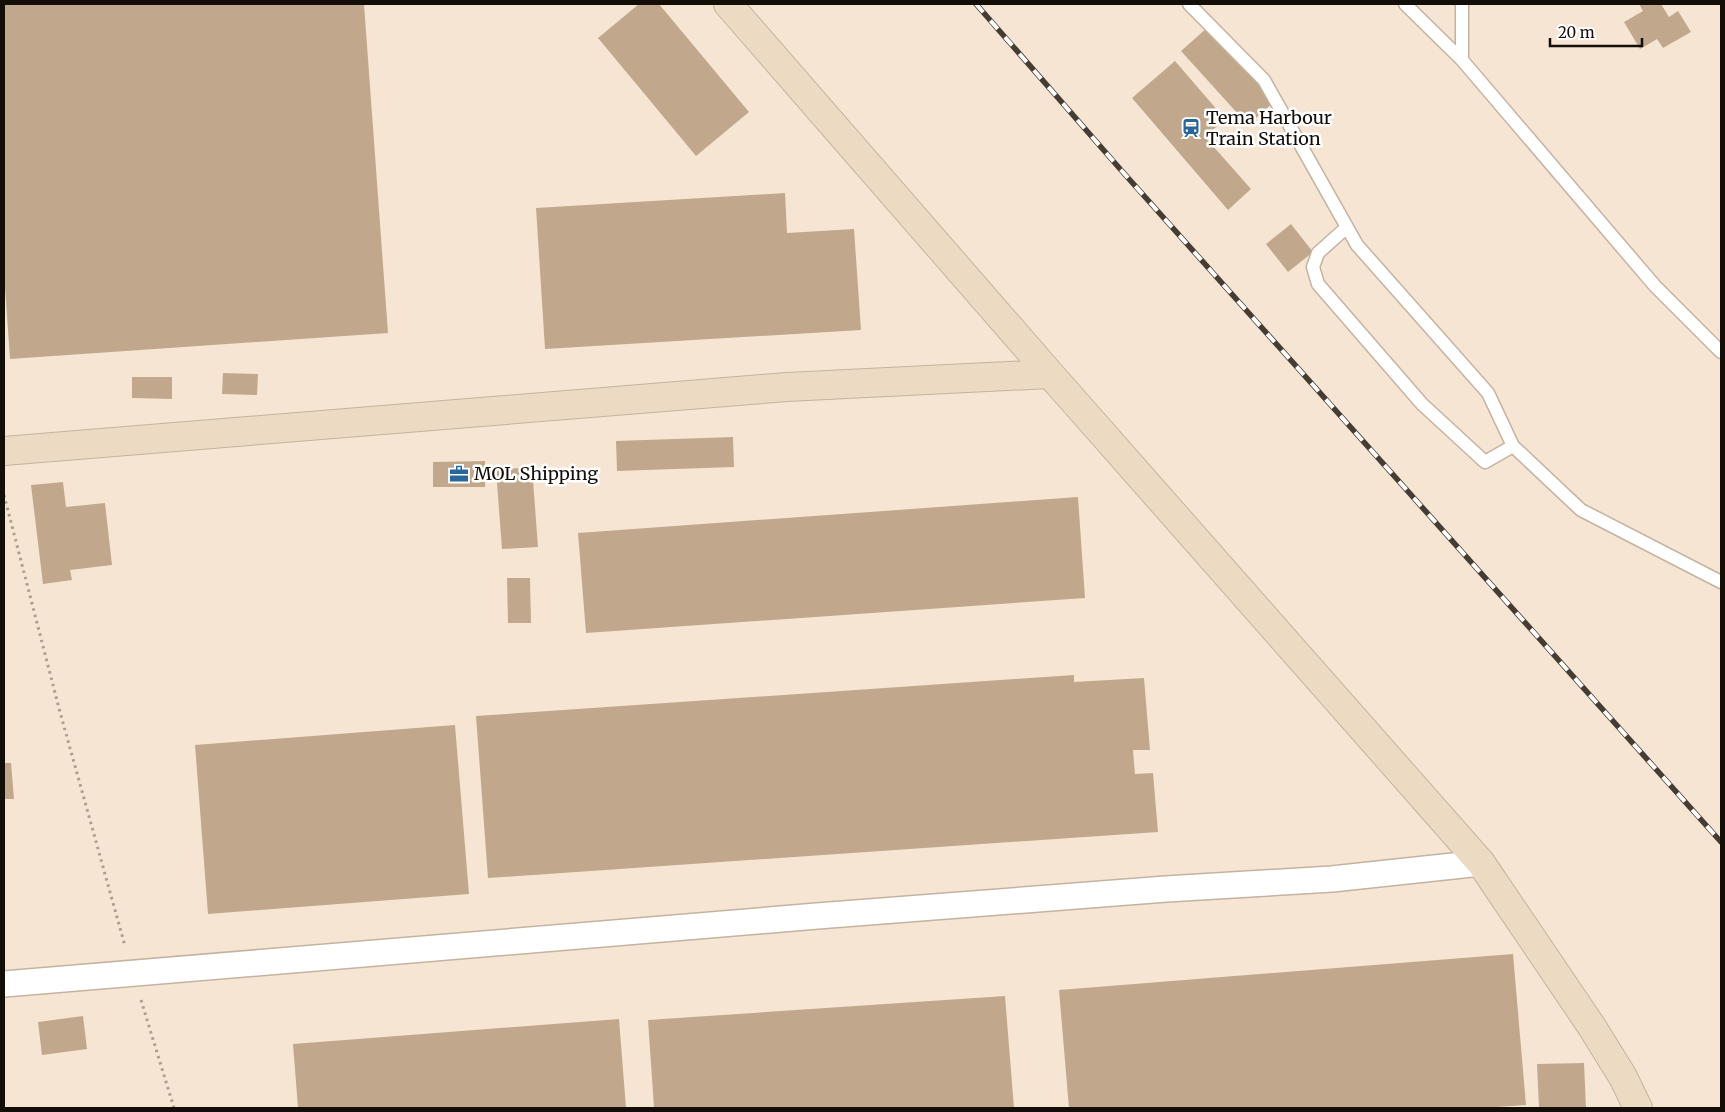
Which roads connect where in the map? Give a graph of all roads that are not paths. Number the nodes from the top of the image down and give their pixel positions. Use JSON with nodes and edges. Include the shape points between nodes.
{"nodes":[{"id":1,"x":728,"y":4,"type":"edge"},
{"id":2,"x":1189,"y":4,"type":"edge"},
{"id":3,"x":1405,"y":4,"type":"edge"},
{"id":4,"x":1462,"y":4,"type":"edge"},
{"id":5,"x":1462,"y":60,"type":"junction"},
{"id":6,"x":1347,"y":227,"type":"junction"},
{"id":7,"x":1719,"y":344,"type":"edge"},
{"id":8,"x":1050,"y":374,"type":"junction"},
{"id":9,"x":1512,"y":446,"type":"junction"},
{"id":10,"x":4,"y":451,"type":"edge"},
{"id":11,"x":1721,"y":582,"type":"edge"},
{"id":12,"x":1481,"y":863,"type":"junction"},
{"id":13,"x":4,"y":984,"type":"edge"},
{"id":14,"x":1638,"y":1108,"type":"edge"}],
"edges":[{"from":1,"to":8,"type":"main road"},
{"from":2,"to":6,"type":"lane","via":[[1264,80]]},
{"from":3,"to":5,"type":"lane"},
{"from":4,"to":5,"type":"lane"},
{"from":5,"to":7,"type":"lane","via":[[1655,286]]},
{"from":6,"to":9,"type":"lane","via":[[1357,245],[1488,393]]},
{"from":6,"to":9,"type":"lane","via":[[1318,253],[1313,267],[1318,284],[1422,404],[1485,462]]},
{"from":8,"to":10,"type":"main road","via":[[786,387]]},
{"from":8,"to":12,"type":"main road"},
{"from":9,"to":11,"type":"lane","via":[[1581,510]]},
{"from":12,"to":13,"type":"street","via":[[1332,878],[807,917]]},
{"from":12,"to":14,"type":"main road","via":[[1592,1027]]}]}
